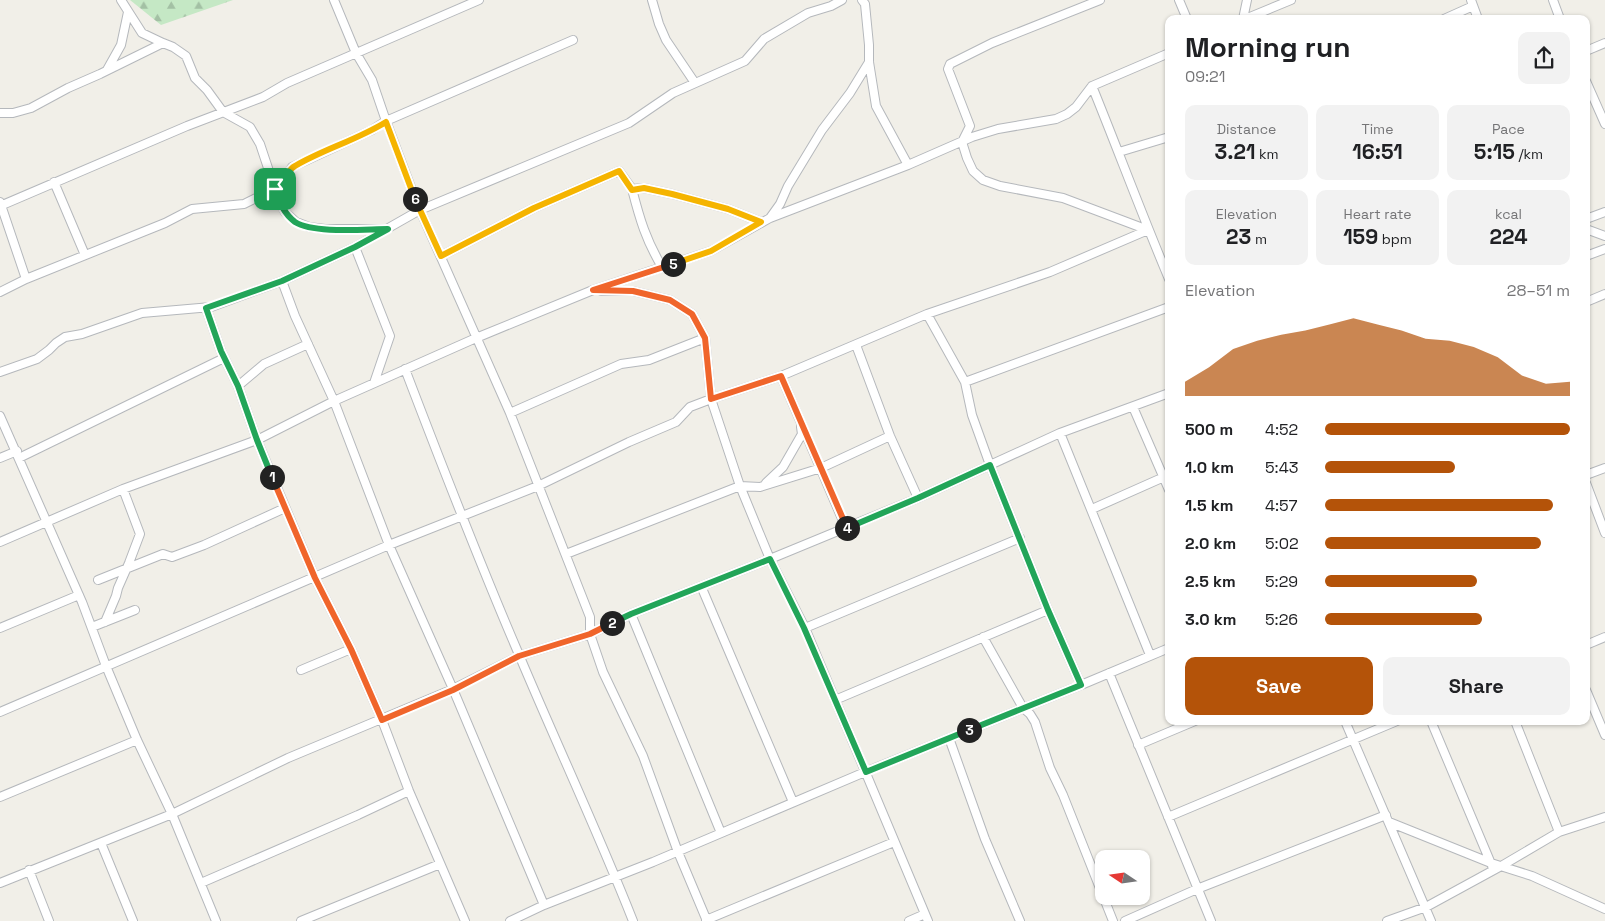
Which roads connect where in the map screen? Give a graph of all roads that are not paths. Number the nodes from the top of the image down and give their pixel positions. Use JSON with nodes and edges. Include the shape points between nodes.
{"nodes":[{"id":1,"x":121,"y":0,"type":"edge"},
{"id":2,"x":334,"y":0,"type":"edge"},
{"id":3,"x":479,"y":0,"type":"edge"},
{"id":4,"x":652,"y":0,"type":"edge"},
{"id":5,"x":842,"y":0,"type":"edge"},
{"id":6,"x":862,"y":0,"type":"edge"},
{"id":7,"x":1100,"y":0,"type":"edge"},
{"id":8,"x":1179,"y":0,"type":"edge"},
{"id":9,"x":1246,"y":0,"type":"edge"},
{"id":10,"x":1291,"y":0,"type":"edge"},
{"id":11,"x":1553,"y":0,"type":"edge"},
{"id":12,"x":469,"y":2,"type":"edge"},
{"id":13,"x":1472,"y":3,"type":"edge"},
{"id":14,"x":128,"y":12,"type":"junction"},
{"id":15,"x":1185,"y":15,"type":"edge"},
{"id":16,"x":1244,"y":15,"type":"edge"},
{"id":17,"x":1254,"y":15,"type":"edge"},
{"id":18,"x":1451,"y":15,"type":"edge"},
{"id":19,"x":1476,"y":15,"type":"edge"},
{"id":20,"x":1559,"y":15,"type":"edge"},
{"id":21,"x":573,"y":40,"type":"dead end"},
{"id":22,"x":163,"y":43,"type":"junction"},
{"id":23,"x":1605,"y":43,"type":"edge"},
{"id":24,"x":1590,"y":49,"type":"edge"},
{"id":25,"x":356,"y":53,"type":"junction"},
{"id":26,"x":1165,"y":54,"type":"edge"},
{"id":27,"x":868,"y":62,"type":"junction"},
{"id":28,"x":107,"y":70,"type":"junction"},
{"id":29,"x":695,"y":83,"type":"junction"},
{"id":30,"x":1092,"y":86,"type":"junction"},
{"id":31,"x":1590,"y":90,"type":"edge"},
{"id":32,"x":0,"y":112,"type":"edge"},
{"id":33,"x":222,"y":112,"type":"junction"},
{"id":34,"x":386,"y":122,"type":"junction"},
{"id":35,"x":1605,"y":124,"type":"edge"},
{"id":36,"x":1165,"y":138,"type":"edge"},
{"id":37,"x":962,"y":142,"type":"junction"},
{"id":38,"x":1119,"y":152,"type":"junction"},
{"id":39,"x":908,"y":165,"type":"junction"},
{"id":40,"x":54,"y":182,"type":"junction"},
{"id":41,"x":275,"y":189,"type":"junction"},
{"id":42,"x":632,"y":190,"type":"junction"},
{"id":43,"x":1,"y":204,"type":"edge"},
{"id":44,"x":420,"y":210,"type":"junction"},
{"id":45,"x":1605,"y":212,"type":"edge"},
{"id":46,"x":770,"y":218,"type":"junction"},
{"id":47,"x":1590,"y":218,"type":"edge"},
{"id":48,"x":761,"y":222,"type":"junction"},
{"id":49,"x":388,"y":229,"type":"junction"},
{"id":50,"x":1148,"y":230,"type":"junction"},
{"id":51,"x":1590,"y":230,"type":"edge"},
{"id":52,"x":1605,"y":236,"type":"edge"},
{"id":53,"x":355,"y":247,"type":"junction"},
{"id":54,"x":1605,"y":249,"type":"edge"},
{"id":55,"x":85,"y":255,"type":"junction"},
{"id":56,"x":1590,"y":255,"type":"edge"},
{"id":57,"x":441,"y":256,"type":"junction"},
{"id":58,"x":662,"y":268,"type":"junction"},
{"id":59,"x":1165,"y":270,"type":"edge"},
{"id":60,"x":26,"y":279,"type":"junction"},
{"id":61,"x":282,"y":281,"type":"junction"},
{"id":62,"x":593,"y":290,"type":"junction"},
{"id":63,"x":0,"y":292,"type":"edge"},
{"id":64,"x":1605,"y":294,"type":"edge"},
{"id":65,"x":1590,"y":300,"type":"edge"},
{"id":66,"x":206,"y":308,"type":"junction"},
{"id":67,"x":1165,"y":308,"type":"edge"},
{"id":68,"x":927,"y":314,"type":"junction"},
{"id":69,"x":476,"y":338,"type":"junction"},
{"id":70,"x":705,"y":338,"type":"junction"},
{"id":71,"x":308,"y":344,"type":"junction"},
{"id":72,"x":856,"y":345,"type":"junction"},
{"id":73,"x":224,"y":358,"type":"junction"},
{"id":74,"x":405,"y":369,"type":"junction"},
{"id":75,"x":0,"y":372,"type":"edge"},
{"id":76,"x":781,"y":376,"type":"junction"},
{"id":77,"x":965,"y":382,"type":"junction"},
{"id":78,"x":374,"y":384,"type":"junction"},
{"id":79,"x":238,"y":386,"type":"junction"},
{"id":80,"x":1165,"y":395,"type":"edge"},
{"id":81,"x":711,"y":399,"type":"junction"},
{"id":82,"x":334,"y":401,"type":"junction"},
{"id":83,"x":1133,"y":407,"type":"junction"},
{"id":84,"x":510,"y":413,"type":"junction"},
{"id":85,"x":0,"y":416,"type":"edge"},
{"id":86,"x":801,"y":425,"type":"junction"},
{"id":87,"x":1060,"y":433,"type":"junction"},
{"id":88,"x":890,"y":436,"type":"junction"},
{"id":89,"x":257,"y":440,"type":"junction"},
{"id":90,"x":18,"y":454,"type":"junction"},
{"id":91,"x":0,"y":458,"type":"edge"},
{"id":92,"x":990,"y":465,"type":"junction"},
{"id":93,"x":821,"y":468,"type":"junction"},
{"id":94,"x":1605,"y":468,"type":"edge"},
{"id":95,"x":1590,"y":474,"type":"edge"},
{"id":96,"x":1164,"y":477,"type":"joint"},
{"id":97,"x":765,"y":485,"type":"junction"},
{"id":98,"x":538,"y":486,"type":"junction"},
{"id":99,"x":740,"y":486,"type":"junction"},
{"id":100,"x":123,"y":489,"type":"junction"},
{"id":101,"x":1590,"y":494,"type":"edge"},
{"id":102,"x":918,"y":498,"type":"junction"},
{"id":103,"x":285,"y":508,"type":"junction"},
{"id":104,"x":1092,"y":509,"type":"junction"},
{"id":105,"x":462,"y":516,"type":"junction"},
{"id":106,"x":46,"y":521,"type":"junction"},
{"id":107,"x":846,"y":528,"type":"junction"},
{"id":108,"x":1605,"y":533,"type":"edge"},
{"id":109,"x":1020,"y":538,"type":"junction"},
{"id":110,"x":0,"y":542,"type":"edge"},
{"id":111,"x":390,"y":545,"type":"junction"},
{"id":112,"x":566,"y":554,"type":"junction"},
{"id":113,"x":770,"y":559,"type":"junction"},
{"id":114,"x":127,"y":569,"type":"junction"},
{"id":115,"x":315,"y":578,"type":"junction"},
{"id":116,"x":98,"y":580,"type":"dead end"},
{"id":117,"x":701,"y":586,"type":"junction"},
{"id":118,"x":79,"y":595,"type":"junction"},
{"id":119,"x":135,"y":610,"type":"dead end"},
{"id":120,"x":1048,"y":610,"type":"junction"},
{"id":121,"x":631,"y":614,"type":"junction"},
{"id":122,"x":105,"y":622,"type":"junction"},
{"id":123,"x":92,"y":627,"type":"junction"},
{"id":124,"x":0,"y":628,"type":"edge"},
{"id":125,"x":804,"y":628,"type":"junction"},
{"id":126,"x":590,"y":634,"type":"junction"},
{"id":127,"x":983,"y":637,"type":"junction"},
{"id":128,"x":1605,"y":637,"type":"edge"},
{"id":129,"x":1590,"y":643,"type":"edge"},
{"id":130,"x":351,"y":649,"type":"junction"},
{"id":131,"x":1165,"y":649,"type":"edge"},
{"id":132,"x":1150,"y":655,"type":"junction"},
{"id":133,"x":519,"y":656,"type":"junction"},
{"id":134,"x":106,"y":666,"type":"junction"},
{"id":135,"x":301,"y":670,"type":"dead end"},
{"id":136,"x":1109,"y":673,"type":"junction"},
{"id":137,"x":1081,"y":685,"type":"junction"},
{"id":138,"x":453,"y":690,"type":"junction"},
{"id":139,"x":1590,"y":699,"type":"edge"},
{"id":140,"x":835,"y":700,"type":"junction"},
{"id":141,"x":1023,"y":708,"type":"junction"},
{"id":142,"x":0,"y":712,"type":"edge"},
{"id":143,"x":382,"y":720,"type":"junction"},
{"id":144,"x":1186,"y":725,"type":"edge"},
{"id":145,"x":1346,"y":725,"type":"edge"},
{"id":146,"x":1388,"y":725,"type":"edge"},
{"id":147,"x":1433,"y":725,"type":"edge"},
{"id":148,"x":1517,"y":725,"type":"edge"},
{"id":149,"x":1605,"y":735,"type":"edge"},
{"id":150,"x":949,"y":738,"type":"junction"},
{"id":151,"x":137,"y":740,"type":"junction"},
{"id":152,"x":1352,"y":741,"type":"junction"},
{"id":153,"x":1138,"y":745,"type":"junction"},
{"id":154,"x":866,"y":772,"type":"junction"},
{"id":155,"x":409,"y":791,"type":"junction"},
{"id":156,"x":0,"y":797,"type":"edge"},
{"id":157,"x":794,"y":802,"type":"junction"},
{"id":158,"x":172,"y":814,"type":"junction"},
{"id":159,"x":1605,"y":816,"type":"edge"},
{"id":160,"x":1168,"y":817,"type":"junction"},
{"id":161,"x":1388,"y":819,"type":"junction"},
{"id":162,"x":1559,"y":832,"type":"junction"},
{"id":163,"x":721,"y":833,"type":"junction"},
{"id":164,"x":894,"y":842,"type":"junction"},
{"id":165,"x":101,"y":843,"type":"junction"},
{"id":166,"x":678,"y":852,"type":"junction"},
{"id":167,"x":440,"y":864,"type":"junction"},
{"id":168,"x":1493,"y":866,"type":"junction"},
{"id":169,"x":1503,"y":866,"type":"junction"},
{"id":170,"x":29,"y":870,"type":"junction"},
{"id":171,"x":615,"y":876,"type":"junction"},
{"id":172,"x":0,"y":883,"type":"edge"},
{"id":173,"x":201,"y":883,"type":"junction"},
{"id":174,"x":1197,"y":889,"type":"junction"},
{"id":175,"x":544,"y":905,"type":"junction"},
{"id":176,"x":1426,"y":907,"type":"junction"},
{"id":177,"x":1605,"y":909,"type":"edge"},
{"id":178,"x":926,"y":918,"type":"edge"},
{"id":179,"x":49,"y":921,"type":"edge"},
{"id":180,"x":133,"y":921,"type":"edge"},
{"id":181,"x":216,"y":921,"type":"edge"},
{"id":182,"x":301,"y":921,"type":"edge"},
{"id":183,"x":465,"y":921,"type":"edge"},
{"id":184,"x":510,"y":921,"type":"edge"},
{"id":185,"x":632,"y":921,"type":"edge"},
{"id":186,"x":706,"y":921,"type":"edge"},
{"id":187,"x":910,"y":921,"type":"edge"},
{"id":188,"x":1020,"y":921,"type":"edge"},
{"id":189,"x":1113,"y":921,"type":"edge"},
{"id":190,"x":1125,"y":921,"type":"edge"},
{"id":191,"x":1211,"y":921,"type":"edge"},
{"id":192,"x":1387,"y":921,"type":"edge"},
{"id":193,"x":1431,"y":921,"type":"edge"}],
"edges":[{"from":1,"to":14,"type":"street"},
{"from":2,"to":25,"type":"street"},
{"from":3,"to":12,"type":"street"},
{"from":4,"to":29,"type":"street","via":[[666,40]]},
{"from":5,"to":29,"type":"street","via":[[808,13],[764,39],[745,60]]},
{"from":6,"to":27,"type":"street","via":[[869,37]]},
{"from":7,"to":37,"type":"street","via":[[992,43],[950,64],[948,69],[970,126]]},
{"from":8,"to":15,"type":"street"},
{"from":9,"to":16,"type":"street"},
{"from":10,"to":17,"type":"street"},
{"from":11,"to":20,"type":"street"},
{"from":12,"to":25,"type":"street"},
{"from":13,"to":18,"type":"street"},
{"from":13,"to":19,"type":"street"},
{"from":14,"to":22,"type":"street","via":[[142,33]]},
{"from":14,"to":28,"type":"street","via":[[121,45]]},
{"from":21,"to":34,"type":"street"},
{"from":22,"to":28,"type":"street"},
{"from":22,"to":33,"type":"street","via":[[186,56],[195,78]]},
{"from":23,"to":24,"type":"street"},
{"from":25,"to":33,"type":"street","via":[[263,97]]},
{"from":25,"to":34,"type":"street","via":[[372,80]]},
{"from":26,"to":30,"type":"street"},
{"from":27,"to":39,"type":"street","via":[[876,106]]},
{"from":27,"to":46,"type":"street","via":[[822,130]]},
{"from":28,"to":32,"type":"street","via":[[31,108],[13,113]]},
{"from":29,"to":44,"type":"street","via":[[673,93],[629,123]]},
{"from":30,"to":37,"type":"street","via":[[1076,107],[1056,119],[998,129]]},
{"from":30,"to":38,"type":"street"},
{"from":31,"to":35,"type":"street"},
{"from":33,"to":40,"type":"street"},
{"from":33,"to":41,"type":"street","via":[[250,127],[260,144]]},
{"from":34,"to":41,"type":"street","via":[[292,167],[282,185]]},
{"from":34,"to":44,"type":"street"},
{"from":36,"to":38,"type":"street"},
{"from":37,"to":39,"type":"street"},
{"from":37,"to":50,"type":"street","via":[[973,171],[983,180],[1063,198]]},
{"from":38,"to":50,"type":"street"},
{"from":39,"to":46,"type":"street"},
{"from":40,"to":43,"type":"street"},
{"from":40,"to":55,"type":"street"},
{"from":41,"to":49,"type":"street","via":[[285,212],[296,222],[309,227]]},
{"from":41,"to":55,"type":"street","via":[[244,204],[192,209]]},
{"from":42,"to":48,"type":"street","via":[[644,188],[672,194]]},
{"from":42,"to":57,"type":"street","via":[[619,171],[534,208]]},
{"from":42,"to":58,"type":"street","via":[[643,228]]},
{"from":43,"to":60,"type":"street"},
{"from":44,"to":49,"type":"street"},
{"from":44,"to":57,"type":"street"},
{"from":45,"to":47,"type":"street"},
{"from":46,"to":48,"type":"street"},
{"from":48,"to":58,"type":"street","via":[[711,251]]},
{"from":49,"to":53,"type":"street"},
{"from":50,"to":59,"type":"street"},
{"from":50,"to":68,"type":"street","via":[[1050,272]]},
{"from":51,"to":52,"type":"street"},
{"from":53,"to":61,"type":"street"},
{"from":53,"to":78,"type":"street","via":[[390,336]]},
{"from":54,"to":56,"type":"street"},
{"from":55,"to":60,"type":"street"},
{"from":57,"to":69,"type":"street"},
{"from":58,"to":62,"type":"street"},
{"from":60,"to":63,"type":"street"},
{"from":61,"to":66,"type":"street"},
{"from":61,"to":71,"type":"street"},
{"from":62,"to":69,"type":"street"},
{"from":62,"to":70,"type":"street","via":[[633,291],[670,300],[692,314]]},
{"from":64,"to":65,"type":"street"},
{"from":66,"to":73,"type":"street"},
{"from":66,"to":75,"type":"street","via":[[142,313],[65,337],[37,359]]},
{"from":67,"to":77,"type":"street"},
{"from":68,"to":72,"type":"street"},
{"from":68,"to":77,"type":"street"},
{"from":69,"to":74,"type":"street"},
{"from":69,"to":84,"type":"street"},
{"from":70,"to":81,"type":"street"},
{"from":70,"to":84,"type":"street","via":[[649,360],[621,364]]},
{"from":71,"to":79,"type":"street","via":[[264,364]]},
{"from":71,"to":82,"type":"street"},
{"from":72,"to":76,"type":"street"},
{"from":72,"to":88,"type":"street"},
{"from":73,"to":79,"type":"street"},
{"from":73,"to":90,"type":"street"},
{"from":74,"to":78,"type":"street"},
{"from":74,"to":105,"type":"street"},
{"from":76,"to":81,"type":"street"},
{"from":76,"to":86,"type":"street"},
{"from":77,"to":92,"type":"street","via":[[972,415]]},
{"from":78,"to":82,"type":"street"},
{"from":79,"to":89,"type":"street"},
{"from":80,"to":83,"type":"street"},
{"from":81,"to":98,"type":"street","via":[[690,407],[676,422]]},
{"from":81,"to":99,"type":"street"},
{"from":82,"to":89,"type":"street"},
{"from":82,"to":111,"type":"street"},
{"from":83,"to":87,"type":"street"},
{"from":83,"to":96,"type":"street"},
{"from":84,"to":98,"type":"street"},
{"from":85,"to":90,"type":"street"},
{"from":86,"to":93,"type":"street"},
{"from":86,"to":97,"type":"street","via":[[802,434],[783,467]]},
{"from":87,"to":92,"type":"street"},
{"from":87,"to":104,"type":"street"},
{"from":88,"to":93,"type":"street"},
{"from":88,"to":102,"type":"street"},
{"from":89,"to":100,"type":"street"},
{"from":89,"to":103,"type":"street"},
{"from":90,"to":91,"type":"street"},
{"from":90,"to":106,"type":"street"},
{"from":92,"to":102,"type":"street"},
{"from":92,"to":109,"type":"street"},
{"from":93,"to":97,"type":"street"},
{"from":93,"to":107,"type":"street"},
{"from":94,"to":95,"type":"street"},
{"from":96,"to":104,"type":"street"},
{"from":97,"to":99,"type":"street"},
{"from":98,"to":105,"type":"street"},
{"from":98,"to":112,"type":"street"},
{"from":99,"to":112,"type":"street"},
{"from":99,"to":113,"type":"street"},
{"from":100,"to":106,"type":"street"},
{"from":100,"to":114,"type":"street","via":[[140,534]]},
{"from":101,"to":108,"type":"street"},
{"from":102,"to":107,"type":"street"},
{"from":103,"to":114,"type":"street","via":[[204,545],[172,557],[162,554]]},
{"from":103,"to":115,"type":"street"},
{"from":104,"to":132,"type":"street"},
{"from":105,"to":111,"type":"street"},
{"from":105,"to":133,"type":"street"},
{"from":106,"to":110,"type":"street"},
{"from":106,"to":118,"type":"street"},
{"from":107,"to":113,"type":"street"},
{"from":109,"to":120,"type":"street"},
{"from":109,"to":125,"type":"street"},
{"from":111,"to":115,"type":"street"},
{"from":111,"to":138,"type":"street"},
{"from":112,"to":126,"type":"street","via":[[590,617]]},
{"from":113,"to":117,"type":"street"},
{"from":113,"to":125,"type":"street"},
{"from":114,"to":116,"type":"street"},
{"from":114,"to":122,"type":"street"},
{"from":115,"to":130,"type":"street"},
{"from":115,"to":134,"type":"street"},
{"from":117,"to":121,"type":"street"},
{"from":117,"to":157,"type":"street"},
{"from":118,"to":123,"type":"street"},
{"from":118,"to":124,"type":"street"},
{"from":119,"to":122,"type":"street"},
{"from":120,"to":127,"type":"street"},
{"from":120,"to":137,"type":"street"},
{"from":121,"to":126,"type":"street"},
{"from":121,"to":163,"type":"street"},
{"from":122,"to":123,"type":"street"},
{"from":123,"to":134,"type":"street"},
{"from":125,"to":140,"type":"street"},
{"from":126,"to":133,"type":"street"},
{"from":126,"to":166,"type":"street","via":[[603,672],[643,756]]},
{"from":127,"to":140,"type":"street"},
{"from":127,"to":141,"type":"street"},
{"from":128,"to":129,"type":"street"},
{"from":130,"to":135,"type":"street"},
{"from":130,"to":143,"type":"street"},
{"from":131,"to":132,"type":"street"},
{"from":132,"to":136,"type":"street"},
{"from":133,"to":138,"type":"street"},
{"from":133,"to":171,"type":"street"},
{"from":134,"to":142,"type":"street"},
{"from":134,"to":151,"type":"street"},
{"from":136,"to":137,"type":"street"},
{"from":136,"to":153,"type":"street"},
{"from":137,"to":141,"type":"street"},
{"from":138,"to":143,"type":"street"},
{"from":138,"to":175,"type":"street"},
{"from":139,"to":149,"type":"street"},
{"from":140,"to":154,"type":"street"},
{"from":141,"to":150,"type":"street"},
{"from":141,"to":189,"type":"street","via":[[1035,722],[1050,768]]},
{"from":143,"to":155,"type":"street"},
{"from":143,"to":158,"type":"street","via":[[288,758]]},
{"from":144,"to":153,"type":"street"},
{"from":145,"to":152,"type":"street"},
{"from":146,"to":152,"type":"street"},
{"from":147,"to":168,"type":"street"},
{"from":148,"to":162,"type":"street"},
{"from":150,"to":154,"type":"street"},
{"from":150,"to":188,"type":"street","via":[[985,839]]},
{"from":151,"to":156,"type":"street"},
{"from":151,"to":158,"type":"street"},
{"from":152,"to":160,"type":"street"},
{"from":152,"to":161,"type":"street"},
{"from":153,"to":160,"type":"street"},
{"from":154,"to":157,"type":"street"},
{"from":154,"to":164,"type":"street"},
{"from":155,"to":167,"type":"street"},
{"from":155,"to":173,"type":"street"},
{"from":157,"to":163,"type":"street"},
{"from":158,"to":165,"type":"street"},
{"from":158,"to":173,"type":"street"},
{"from":159,"to":162,"type":"street"},
{"from":160,"to":174,"type":"street"},
{"from":161,"to":168,"type":"street"},
{"from":161,"to":174,"type":"street"},
{"from":161,"to":176,"type":"street"},
{"from":162,"to":169,"type":"street"},
{"from":163,"to":166,"type":"street"},
{"from":164,"to":178,"type":"street"},
{"from":164,"to":186,"type":"street"},
{"from":165,"to":170,"type":"street"},
{"from":165,"to":180,"type":"street"},
{"from":166,"to":171,"type":"street"},
{"from":166,"to":186,"type":"street"},
{"from":167,"to":182,"type":"street"},
{"from":167,"to":183,"type":"street"},
{"from":168,"to":169,"type":"street"},
{"from":168,"to":176,"type":"street"},
{"from":169,"to":177,"type":"street"},
{"from":170,"to":172,"type":"street"},
{"from":170,"to":179,"type":"street"},
{"from":171,"to":175,"type":"street"},
{"from":171,"to":185,"type":"street"},
{"from":173,"to":181,"type":"street"},
{"from":174,"to":190,"type":"street"},
{"from":174,"to":191,"type":"street"},
{"from":175,"to":184,"type":"street"},
{"from":176,"to":192,"type":"street"},
{"from":176,"to":193,"type":"street"},
{"from":178,"to":187,"type":"street"}]}
